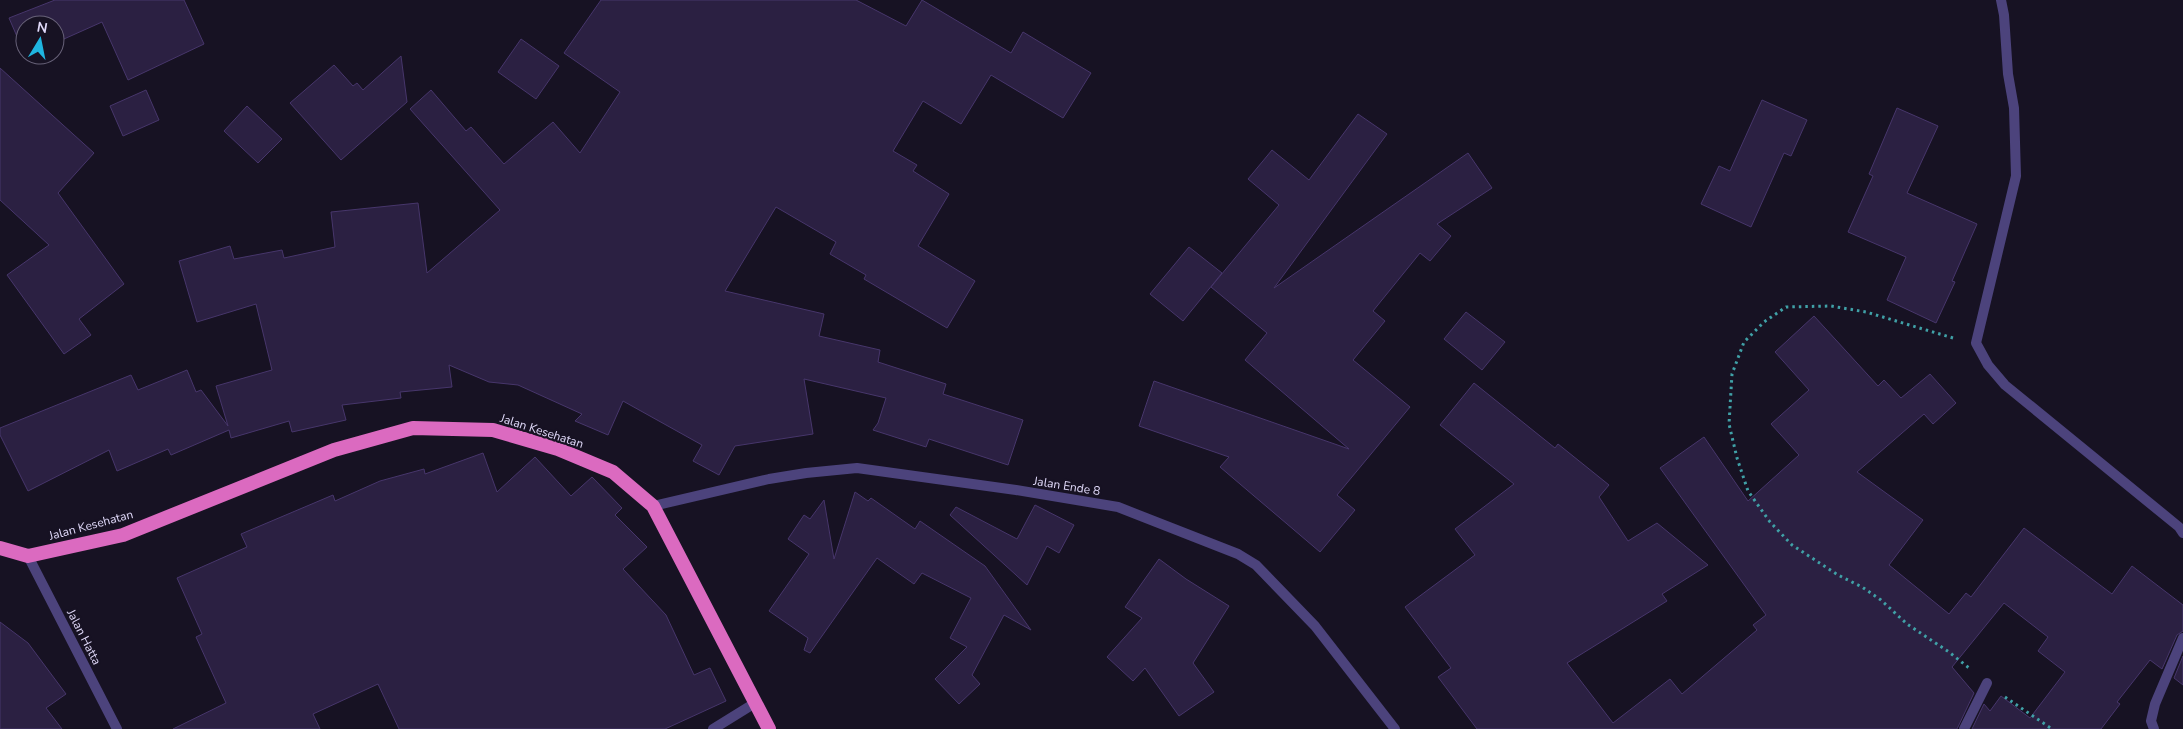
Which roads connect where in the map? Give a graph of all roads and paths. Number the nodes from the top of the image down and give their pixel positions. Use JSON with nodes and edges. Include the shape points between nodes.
{"nodes":[{"id":1,"x":2001,"y":0,"type":"edge"},
{"id":2,"x":1976,"y":343,"type":"junction"},
{"id":3,"x":653,"y":506,"type":"junction"},
{"id":4,"x":2183,"y":533,"type":"edge"},
{"id":5,"x":0,"y":548,"type":"edge"},
{"id":6,"x":28,"y":556,"type":"junction"},
{"id":7,"x":2183,"y":638,"type":"edge"},
{"id":8,"x":1987,"y":683,"type":"junction"},
{"id":9,"x":755,"y":703,"type":"junction"},
{"id":10,"x":117,"y":729,"type":"edge"},
{"id":11,"x":713,"y":729,"type":"edge"},
{"id":12,"x":769,"y":729,"type":"edge"},
{"id":13,"x":1395,"y":729,"type":"edge"},
{"id":14,"x":1964,"y":729,"type":"edge"},
{"id":15,"x":2052,"y":729,"type":"edge"},
{"id":16,"x":2154,"y":729,"type":"edge"}],
"edges":[{"from":1,"to":2,"type":"street","via":[[2014,108],[2016,176]]},
{"from":2,"to":4,"type":"street","via":[[1988,365],[2005,385]]},
{"from":2,"to":8,"type":"path","via":[[1920,330],[1866,312],[1831,306],[1786,307],[1764,322],[1744,342],[1732,374],[1730,424],[1748,492],[1792,545],[1881,600],[1907,624]]},
{"from":3,"to":6,"type":"highway","name":"Jalan Kesehatan","via":[[613,472],[558,449],[493,430],[413,428],[334,450],[122,535]]},
{"from":3,"to":9,"type":"highway","name":"Jalan Kesehatan"},
{"from":3,"to":13,"type":"street","name":"Jalan Ende 8","via":[[769,479],[857,468],[1118,507],[1238,554],[1256,565],[1315,626]]},
{"from":5,"to":6,"type":"highway"},
{"from":6,"to":10,"type":"street","name":"Jalan Hatta"},
{"from":7,"to":16,"type":"street","via":[[2155,704],[2151,721]]},
{"from":8,"to":14,"type":"street"},
{"from":8,"to":15,"type":"path"},
{"from":9,"to":11,"type":"street"},
{"from":9,"to":12,"type":"highway","name":"Jalan Kesehatan"}]}
